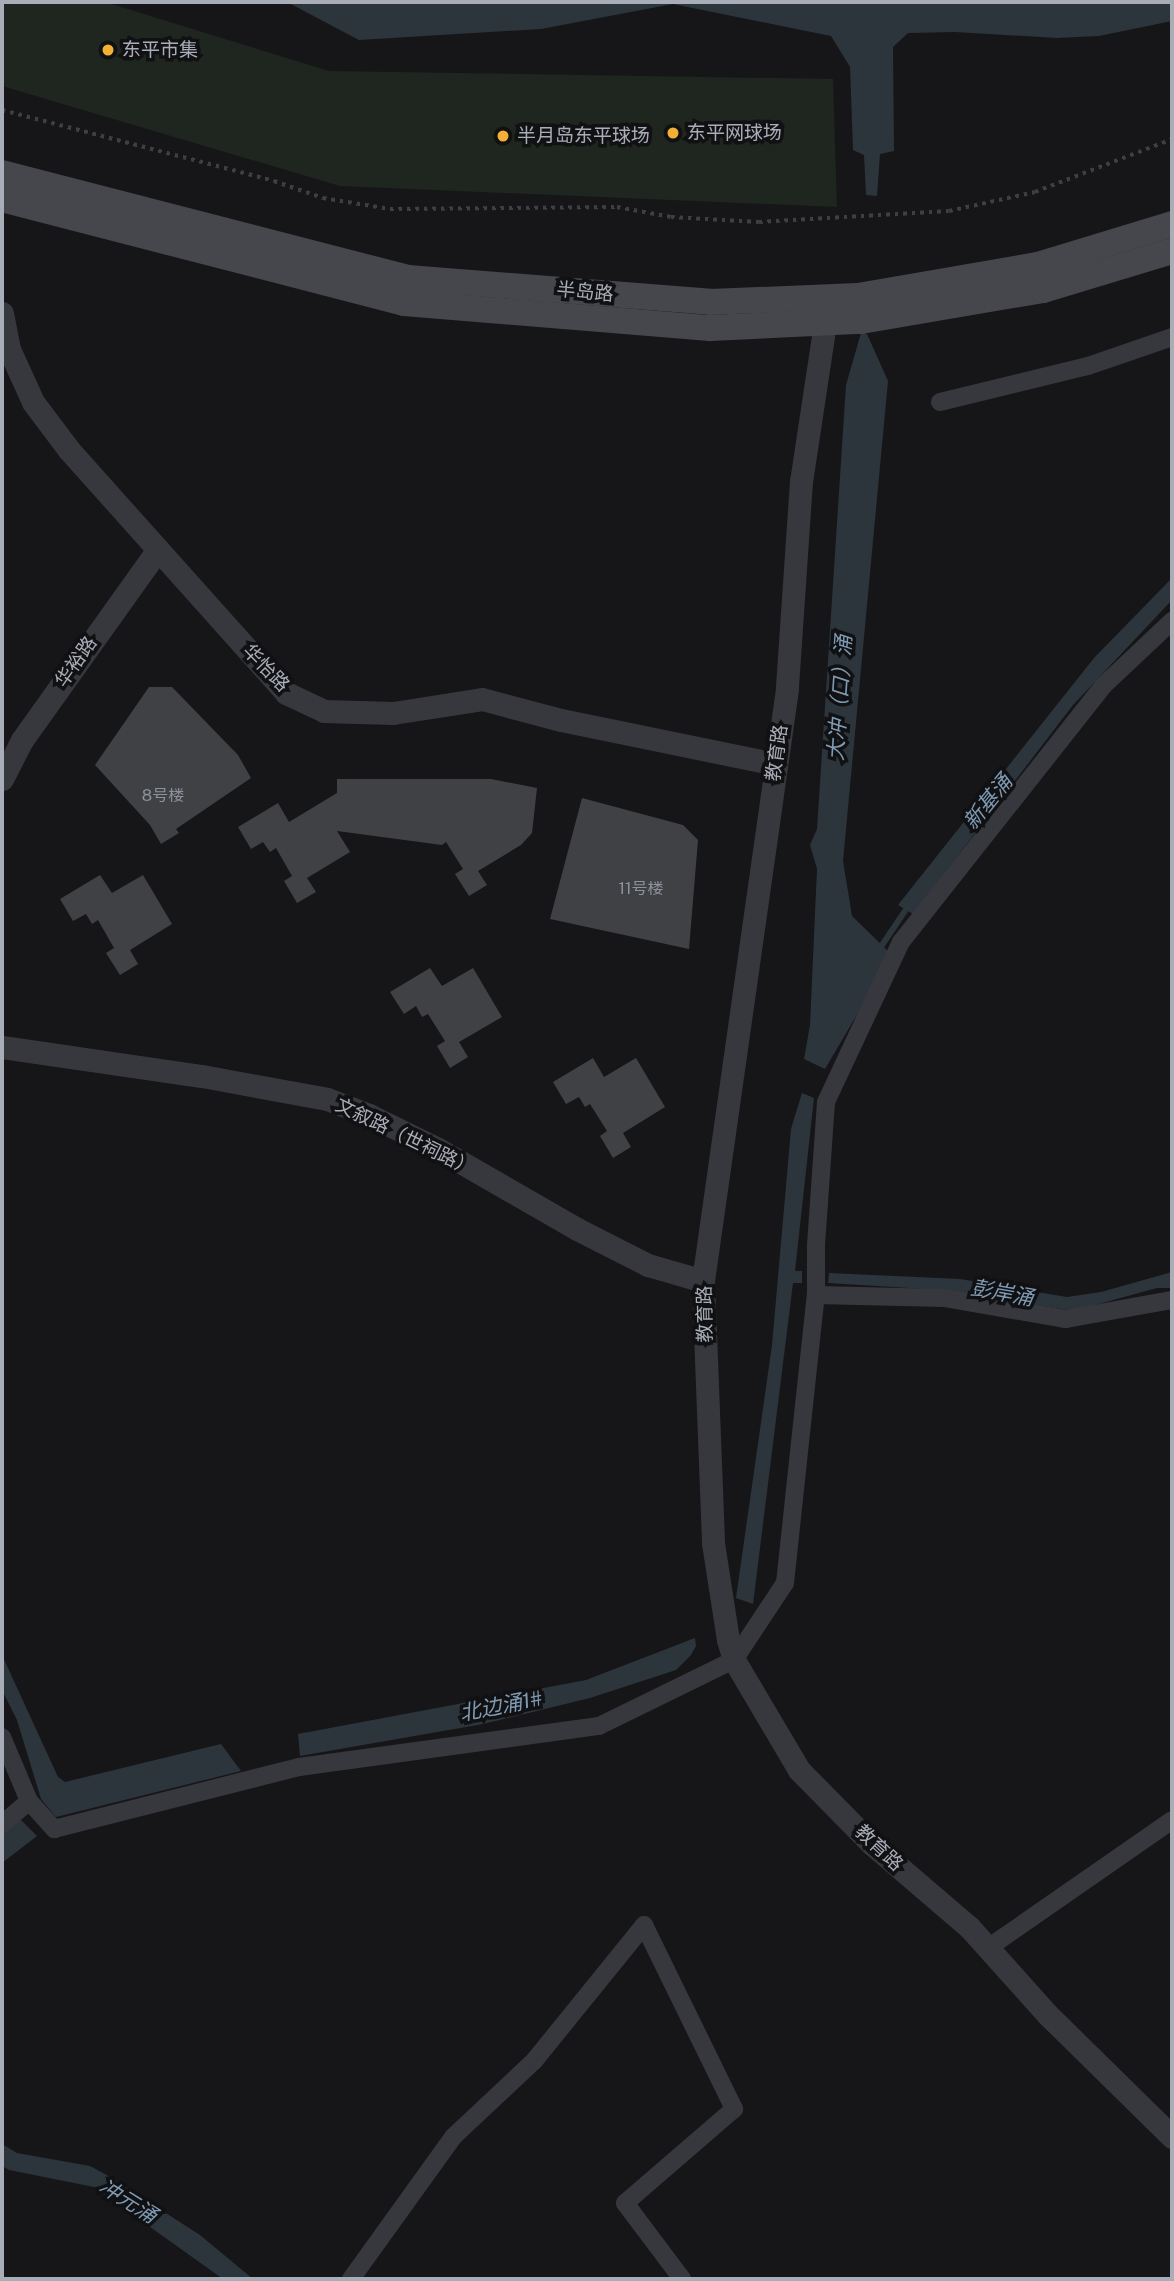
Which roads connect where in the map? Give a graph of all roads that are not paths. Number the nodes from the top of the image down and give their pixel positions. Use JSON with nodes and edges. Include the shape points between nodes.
{"nodes":[{"id":1,"x":2,"y":173,"type":"edge"},
{"id":2,"x":2,"y":200,"type":"edge"},
{"id":3,"x":1172,"y":224,"type":"edge"},
{"id":4,"x":1172,"y":251,"type":"edge"},
{"id":5,"x":2,"y":313,"type":"edge"},
{"id":6,"x":825,"y":323,"type":"junction"},
{"id":7,"x":1172,"y":337,"type":"edge"},
{"id":8,"x":940,"y":402,"type":"dead end"},
{"id":9,"x":158,"y":549,"type":"junction"},
{"id":10,"x":1172,"y":621,"type":"edge"},
{"id":11,"x":776,"y":764,"type":"junction"},
{"id":12,"x":2,"y":779,"type":"edge"},
{"id":13,"x":2,"y":1047,"type":"edge"},
{"id":14,"x":703,"y":1281,"type":"junction"},
{"id":15,"x":816,"y":1295,"type":"junction"},
{"id":16,"x":1172,"y":1300,"type":"edge"},
{"id":17,"x":734,"y":1660,"type":"junction"},
{"id":18,"x":2,"y":1737,"type":"edge"},
{"id":19,"x":29,"y":1801,"type":"junction"},
{"id":20,"x":1172,"y":1820,"type":"edge"},
{"id":21,"x":2,"y":1824,"type":"edge"},
{"id":22,"x":988,"y":1948,"type":"junction"},
{"id":23,"x":1172,"y":2137,"type":"edge"},
{"id":24,"x":351,"y":2279,"type":"edge"},
{"id":25,"x":682,"y":2279,"type":"edge"}],
"edges":[{"from":1,"to":3,"type":"main road","name":"半岛路","via":[[408,278],[710,302],[858,296],[1038,265]]},
{"from":2,"to":6,"type":"main road","name":"半岛路","via":[[404,303],[710,328]]},
{"from":4,"to":6,"type":"main road","name":"半岛路","via":[[1044,290]]},
{"from":5,"to":9,"type":"street","name":"华怡路","via":[[9,349],[33,402],[69,450]]},
{"from":6,"to":11,"type":"street","name":"教育路","via":[[802,481],[787,689]]},
{"from":7,"to":8,"type":"street","via":[[1088,366]]},
{"from":9,"to":11,"type":"street","name":"华怡路","via":[[286,693],[324,711],[393,713],[482,699]]},
{"from":9,"to":12,"type":"street","name":"华裕路","via":[[30,729]]},
{"from":10,"to":15,"type":"street","via":[[1103,686],[901,942],[826,1102]]},
{"from":11,"to":14,"type":"street","name":"教育路"},
{"from":13,"to":14,"type":"street","name":"文叙路（世祠路）","via":[[327,1099],[438,1149],[648,1265]]},
{"from":14,"to":17,"type":"street","name":"教育路","via":[[712,1543]]},
{"from":15,"to":16,"type":"street","via":[[944,1298],[1066,1319]]},
{"from":15,"to":17,"type":"street","via":[[785,1583]]},
{"from":17,"to":19,"type":"street","via":[[599,1726],[299,1767],[54,1829]]},
{"from":17,"to":22,"type":"street","name":"教育路","via":[[799,1770],[872,1844]]},
{"from":18,"to":19,"type":"street"},
{"from":19,"to":21,"type":"street"},
{"from":20,"to":22,"type":"street"},
{"from":22,"to":23,"type":"street","name":"教育路","via":[[1048,2015]]},
{"from":24,"to":25,"type":"street","via":[[453,2137],[534,2061],[644,1925],[734,2109],[625,2203]]}]}
